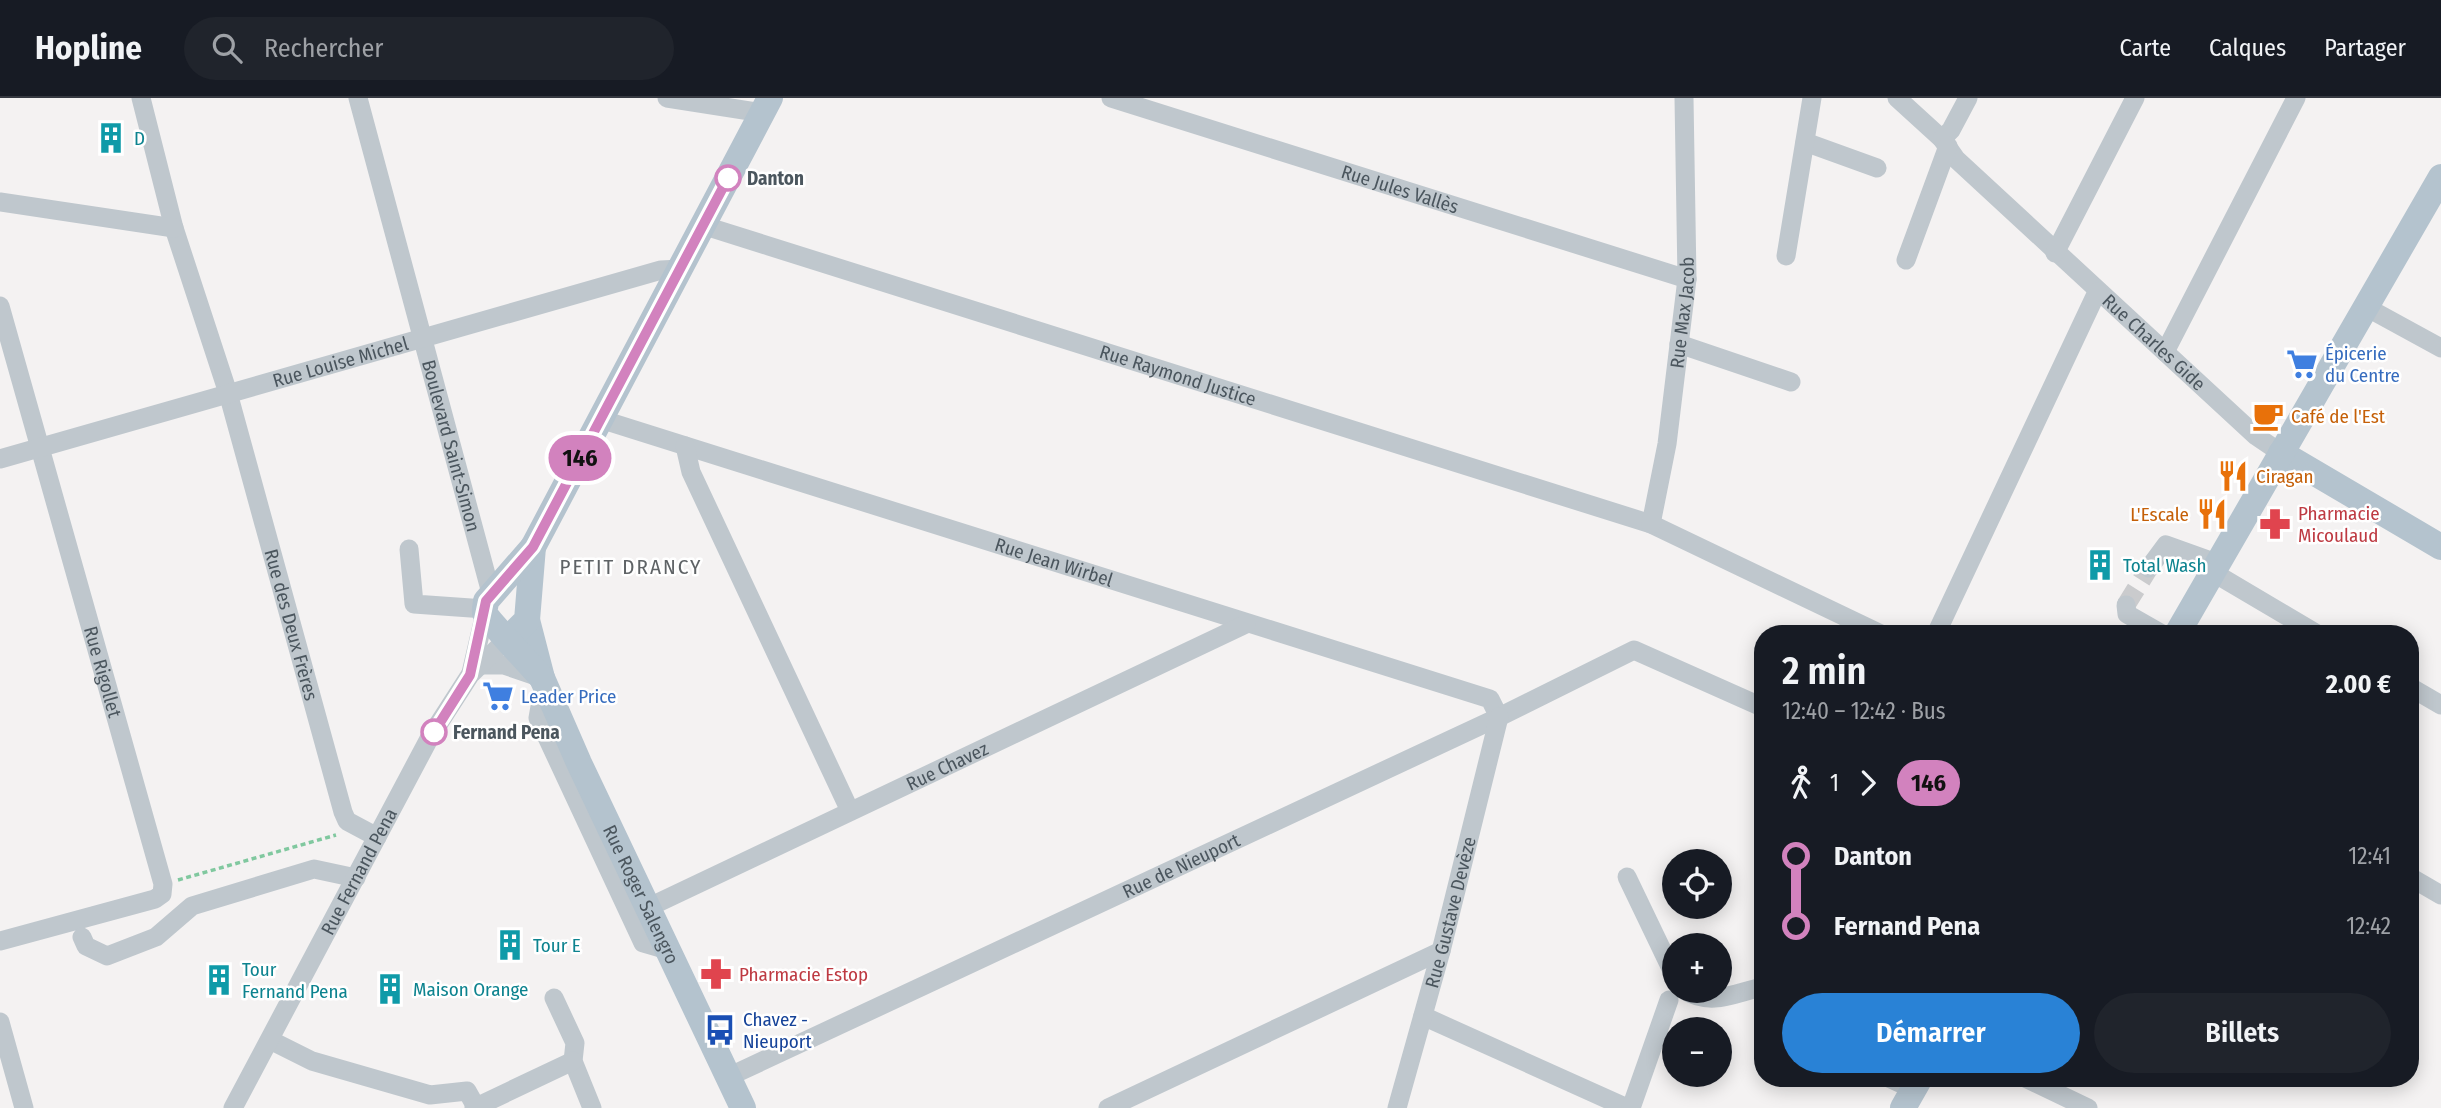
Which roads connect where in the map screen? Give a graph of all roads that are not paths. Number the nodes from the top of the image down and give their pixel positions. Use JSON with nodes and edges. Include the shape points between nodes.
{"nodes":[{"id":1,"x":141,"y":98,"type":"edge"},
{"id":2,"x":358,"y":98,"type":"edge"},
{"id":3,"x":667,"y":98,"type":"edge"},
{"id":4,"x":1111,"y":98,"type":"edge"},
{"id":5,"x":1684,"y":98,"type":"edge"},
{"id":6,"x":1812,"y":98,"type":"edge"},
{"id":7,"x":1897,"y":98,"type":"edge"},
{"id":8,"x":1968,"y":98,"type":"edge"},
{"id":9,"x":2135,"y":98,"type":"edge"},
{"id":10,"x":2297,"y":98,"type":"edge"},
{"id":11,"x":766,"y":106,"type":"edge"},
{"id":12,"x":1805,"y":142,"type":"junction"},
{"id":13,"x":1945,"y":143,"type":"junction"},
{"id":14,"x":1877,"y":168,"type":"dead end"},
{"id":15,"x":2441,"y":177,"type":"edge"},
{"id":16,"x":0,"y":202,"type":"edge"},
{"id":17,"x":702,"y":225,"type":"junction"},
{"id":18,"x":174,"y":228,"type":"junction"},
{"id":19,"x":2055,"y":253,"type":"junction"},
{"id":20,"x":1786,"y":256,"type":"dead end"},
{"id":21,"x":1906,"y":260,"type":"dead end"},
{"id":22,"x":680,"y":269,"type":"junction"},
{"id":23,"x":1687,"y":279,"type":"junction"},
{"id":24,"x":2097,"y":292,"type":"junction"},
{"id":25,"x":0,"y":306,"type":"edge"},
{"id":26,"x":2366,"y":307,"type":"junction"},
{"id":27,"x":422,"y":338,"type":"junction"},
{"id":28,"x":1679,"y":344,"type":"junction"},
{"id":29,"x":2441,"y":348,"type":"edge"},
{"id":30,"x":2165,"y":352,"type":"junction"},
{"id":31,"x":1791,"y":382,"type":"dead end"},
{"id":32,"x":228,"y":393,"type":"junction"},
{"id":33,"x":600,"y":419,"type":"junction"},
{"id":34,"x":685,"y":446,"type":"junction"},
{"id":35,"x":39,"y":448,"type":"junction"},
{"id":36,"x":2281,"y":453,"type":"junction"},
{"id":37,"x":0,"y":459,"type":"edge"},
{"id":38,"x":1651,"y":524,"type":"junction"},
{"id":39,"x":2441,"y":547,"type":"edge"},
{"id":40,"x":409,"y":548,"type":"dead end"},
{"id":41,"x":2149,"y":568,"type":"tunnel mouth"},
{"id":42,"x":2216,"y":569,"type":"junction"},
{"id":43,"x":499,"y":596,"type":"junction"},
{"id":44,"x":2126,"y":605,"type":"dead end"},
{"id":45,"x":527,"y":620,"type":"junction"},
{"id":46,"x":1247,"y":624,"type":"junction"},
{"id":47,"x":1862,"y":625,"type":"edge"},
{"id":48,"x":1940,"y":625,"type":"edge"},
{"id":49,"x":2146,"y":625,"type":"edge"},
{"id":50,"x":2182,"y":625,"type":"edge"},
{"id":51,"x":2303,"y":625,"type":"edge"},
{"id":52,"x":508,"y":638,"type":"junction"},
{"id":53,"x":475,"y":670,"type":"junction"},
{"id":54,"x":543,"y":681,"type":"junction"},
{"id":55,"x":2419,"y":692,"type":"edge"},
{"id":56,"x":1754,"y":703,"type":"edge"},
{"id":57,"x":2441,"y":705,"type":"edge"},
{"id":58,"x":1499,"y":716,"type":"junction"},
{"id":59,"x":850,"y":811,"type":"junction"},
{"id":60,"x":370,"y":833,"type":"junction"},
{"id":61,"x":1627,"y":877,"type":"dead end"},
{"id":62,"x":356,"y":878,"type":"junction"},
{"id":63,"x":2419,"y":882,"type":"edge"},
{"id":64,"x":2441,"y":895,"type":"edge"},
{"id":65,"x":647,"y":908,"type":"junction"},
{"id":66,"x":82,"y":937,"type":"dead end"},
{"id":67,"x":0,"y":941,"type":"edge"},
{"id":68,"x":667,"y":950,"type":"junction"},
{"id":69,"x":1662,"y":950,"type":"edge"},
{"id":70,"x":1441,"y":951,"type":"junction"},
{"id":71,"x":1754,"y":989,"type":"edge"},
{"id":72,"x":1732,"y":996,"type":"edge"},
{"id":73,"x":554,"y":998,"type":"dead end"},
{"id":74,"x":1674,"y":1003,"type":"edge"},
{"id":75,"x":1423,"y":1016,"type":"junction"},
{"id":76,"x":0,"y":1022,"type":"edge"},
{"id":77,"x":270,"y":1040,"type":"junction"},
{"id":78,"x":573,"y":1061,"type":"junction"},
{"id":79,"x":728,"y":1077,"type":"junction"},
{"id":80,"x":2044,"y":1087,"type":"edge"},
{"id":81,"x":24,"y":1108,"type":"edge"},
{"id":82,"x":233,"y":1108,"type":"edge"},
{"id":83,"x":475,"y":1108,"type":"edge"},
{"id":84,"x":592,"y":1108,"type":"edge"},
{"id":85,"x":743,"y":1108,"type":"edge"},
{"id":86,"x":1108,"y":1108,"type":"edge"},
{"id":87,"x":1397,"y":1108,"type":"edge"},
{"id":88,"x":1629,"y":1108,"type":"edge"},
{"id":89,"x":2088,"y":1108,"type":"edge"}],
"edges":[{"from":1,"to":18,"type":"street","name":"Rue des Deux Frères"},
{"from":2,"to":27,"type":"street","name":"Boulevard Saint-Simon"},
{"from":3,"to":11,"type":"street"},
{"from":4,"to":23,"type":"street","name":"Rue Jules Vallès"},
{"from":5,"to":23,"type":"street","name":"Rue Max Jacob"},
{"from":6,"to":12,"type":"street"},
{"from":7,"to":13,"type":"street","name":"Rue Charles Gide"},
{"from":8,"to":13,"type":"street"},
{"from":9,"to":19,"type":"street"},
{"from":10,"to":30,"type":"street"},
{"from":11,"to":17,"type":"main road"},
{"from":12,"to":14,"type":"street"},
{"from":12,"to":20,"type":"street"},
{"from":13,"to":19,"type":"street","name":"Rue Charles Gide","via":[[1956,159]]},
{"from":13,"to":21,"type":"street"},
{"from":15,"to":26,"type":"main road"},
{"from":16,"to":18,"type":"street"},
{"from":17,"to":22,"type":"main road"},
{"from":17,"to":38,"type":"street","name":"Rue Raymond Justice"},
{"from":18,"to":32,"type":"street","name":"Rue des Deux Frères"},
{"from":19,"to":24,"type":"street","name":"Rue Charles Gide"},
{"from":22,"to":27,"type":"street","name":"Rue Louise Michel","via":[[661,270]]},
{"from":22,"to":33,"type":"main road"},
{"from":23,"to":28,"type":"street","name":"Rue Max Jacob"},
{"from":24,"to":30,"type":"street","name":"Rue Charles Gide"},
{"from":24,"to":48,"type":"street"},
{"from":25,"to":35,"type":"street","name":"Rue Rigollet"},
{"from":26,"to":29,"type":"street"},
{"from":26,"to":36,"type":"main road"},
{"from":27,"to":32,"type":"street","name":"Rue Louise Michel"},
{"from":27,"to":43,"type":"street","name":"Boulevard Saint-Simon"},
{"from":28,"to":31,"type":"street"},
{"from":28,"to":38,"type":"street","name":"Rue Max Jacob","via":[[1667,444]]},
{"from":30,"to":36,"type":"street","name":"Rue Charles Gide","via":[[2256,436]]},
{"from":32,"to":35,"type":"street","name":"Rue Louise Michel"},
{"from":32,"to":60,"type":"street","name":"Rue des Deux Frères","via":[[343,812],[347,821]]},
{"from":33,"to":34,"type":"street","name":"Rue Jean Wirbel"},
{"from":33,"to":43,"type":"main road","via":[[533,547]]},
{"from":34,"to":46,"type":"street","name":"Rue Jean Wirbel"},
{"from":34,"to":59,"type":"street","via":[[691,472]]},
{"from":35,"to":37,"type":"street","name":"Rue Louise Michel"},
{"from":35,"to":67,"type":"street","name":"Rue Rigollet","via":[[162,889],[148,901]]},
{"from":36,"to":39,"type":"main road","name":"Rue Charles Gide"},
{"from":36,"to":42,"type":"main road"},
{"from":38,"to":47,"type":"street","name":"Rue Raymond Justice"},
{"from":40,"to":43,"type":"street","via":[[414,604]]},
{"from":41,"to":42,"type":"street","via":[[2166,545]]},
{"from":42,"to":50,"type":"main road"},
{"from":42,"to":51,"type":"street"},
{"from":43,"to":45,"type":"main road","name":"Rue Roger Salengro","via":[[530,598]]},
{"from":43,"to":52,"type":"main road","name":"Rue Roger Salengro","via":[[495,627]]},
{"from":43,"to":53,"type":"street","name":"Rue Fernand Pena"},
{"from":44,"to":49,"type":"street","via":[[2127,614]]},
{"from":45,"to":52,"type":"main road"},
{"from":45,"to":54,"type":"main road","name":"Rue Roger Salengro"},
{"from":46,"to":58,"type":"street","name":"Rue Jean Wirbel","via":[[1490,699]]},
{"from":46,"to":59,"type":"street","name":"Rue Chavez"},
{"from":52,"to":53,"type":"street","name":"Rue Fernand Pena"},
{"from":52,"to":54,"type":"main road","name":"Rue Roger Salengro"},
{"from":53,"to":54,"type":"street","via":[[504,665]]},
{"from":53,"to":60,"type":"street","name":"Rue Fernand Pena"},
{"from":54,"to":65,"type":"main road","name":"Rue Roger Salengro"},
{"from":54,"to":68,"type":"street","via":[[538,718],[643,943]]},
{"from":55,"to":57,"type":"street"},
{"from":56,"to":58,"type":"street","name":"Rue de Nieuport","via":[[1634,650]]},
{"from":58,"to":70,"type":"street","name":"Rue Gustave Devèze"},
{"from":58,"to":79,"type":"street","name":"Rue de Nieuport"},
{"from":59,"to":65,"type":"street","name":"Rue Chavez"},
{"from":60,"to":62,"type":"street","name":"Rue Fernand Pena"},
{"from":61,"to":69,"type":"street"},
{"from":62,"to":66,"type":"street","via":[[314,869],[204,902],[192,906],[156,937],[107,956],[86,946]]},
{"from":62,"to":77,"type":"street","name":"Rue Fernand Pena"},
{"from":63,"to":64,"type":"street"},
{"from":65,"to":68,"type":"main road","name":"Rue Roger Salengro"},
{"from":68,"to":79,"type":"main road","name":"Rue Roger Salengro"},
{"from":70,"to":75,"type":"street","name":"Rue Gustave Devèze"},
{"from":70,"to":86,"type":"street"},
{"from":71,"to":72,"type":"street"},
{"from":73,"to":78,"type":"street","via":[[575,1043]]},
{"from":74,"to":88,"type":"street"},
{"from":75,"to":87,"type":"street","name":"Rue Gustave Devèze"},
{"from":75,"to":88,"type":"street"},
{"from":76,"to":81,"type":"street"},
{"from":77,"to":82,"type":"street","name":"Rue Fernand Pena"},
{"from":77,"to":83,"type":"street","via":[[312,1061],[430,1095],[467,1091]]},
{"from":78,"to":83,"type":"street"},
{"from":78,"to":84,"type":"street"},
{"from":79,"to":85,"type":"main road","name":"Rue Roger Salengro"},
{"from":80,"to":89,"type":"street"}]}
